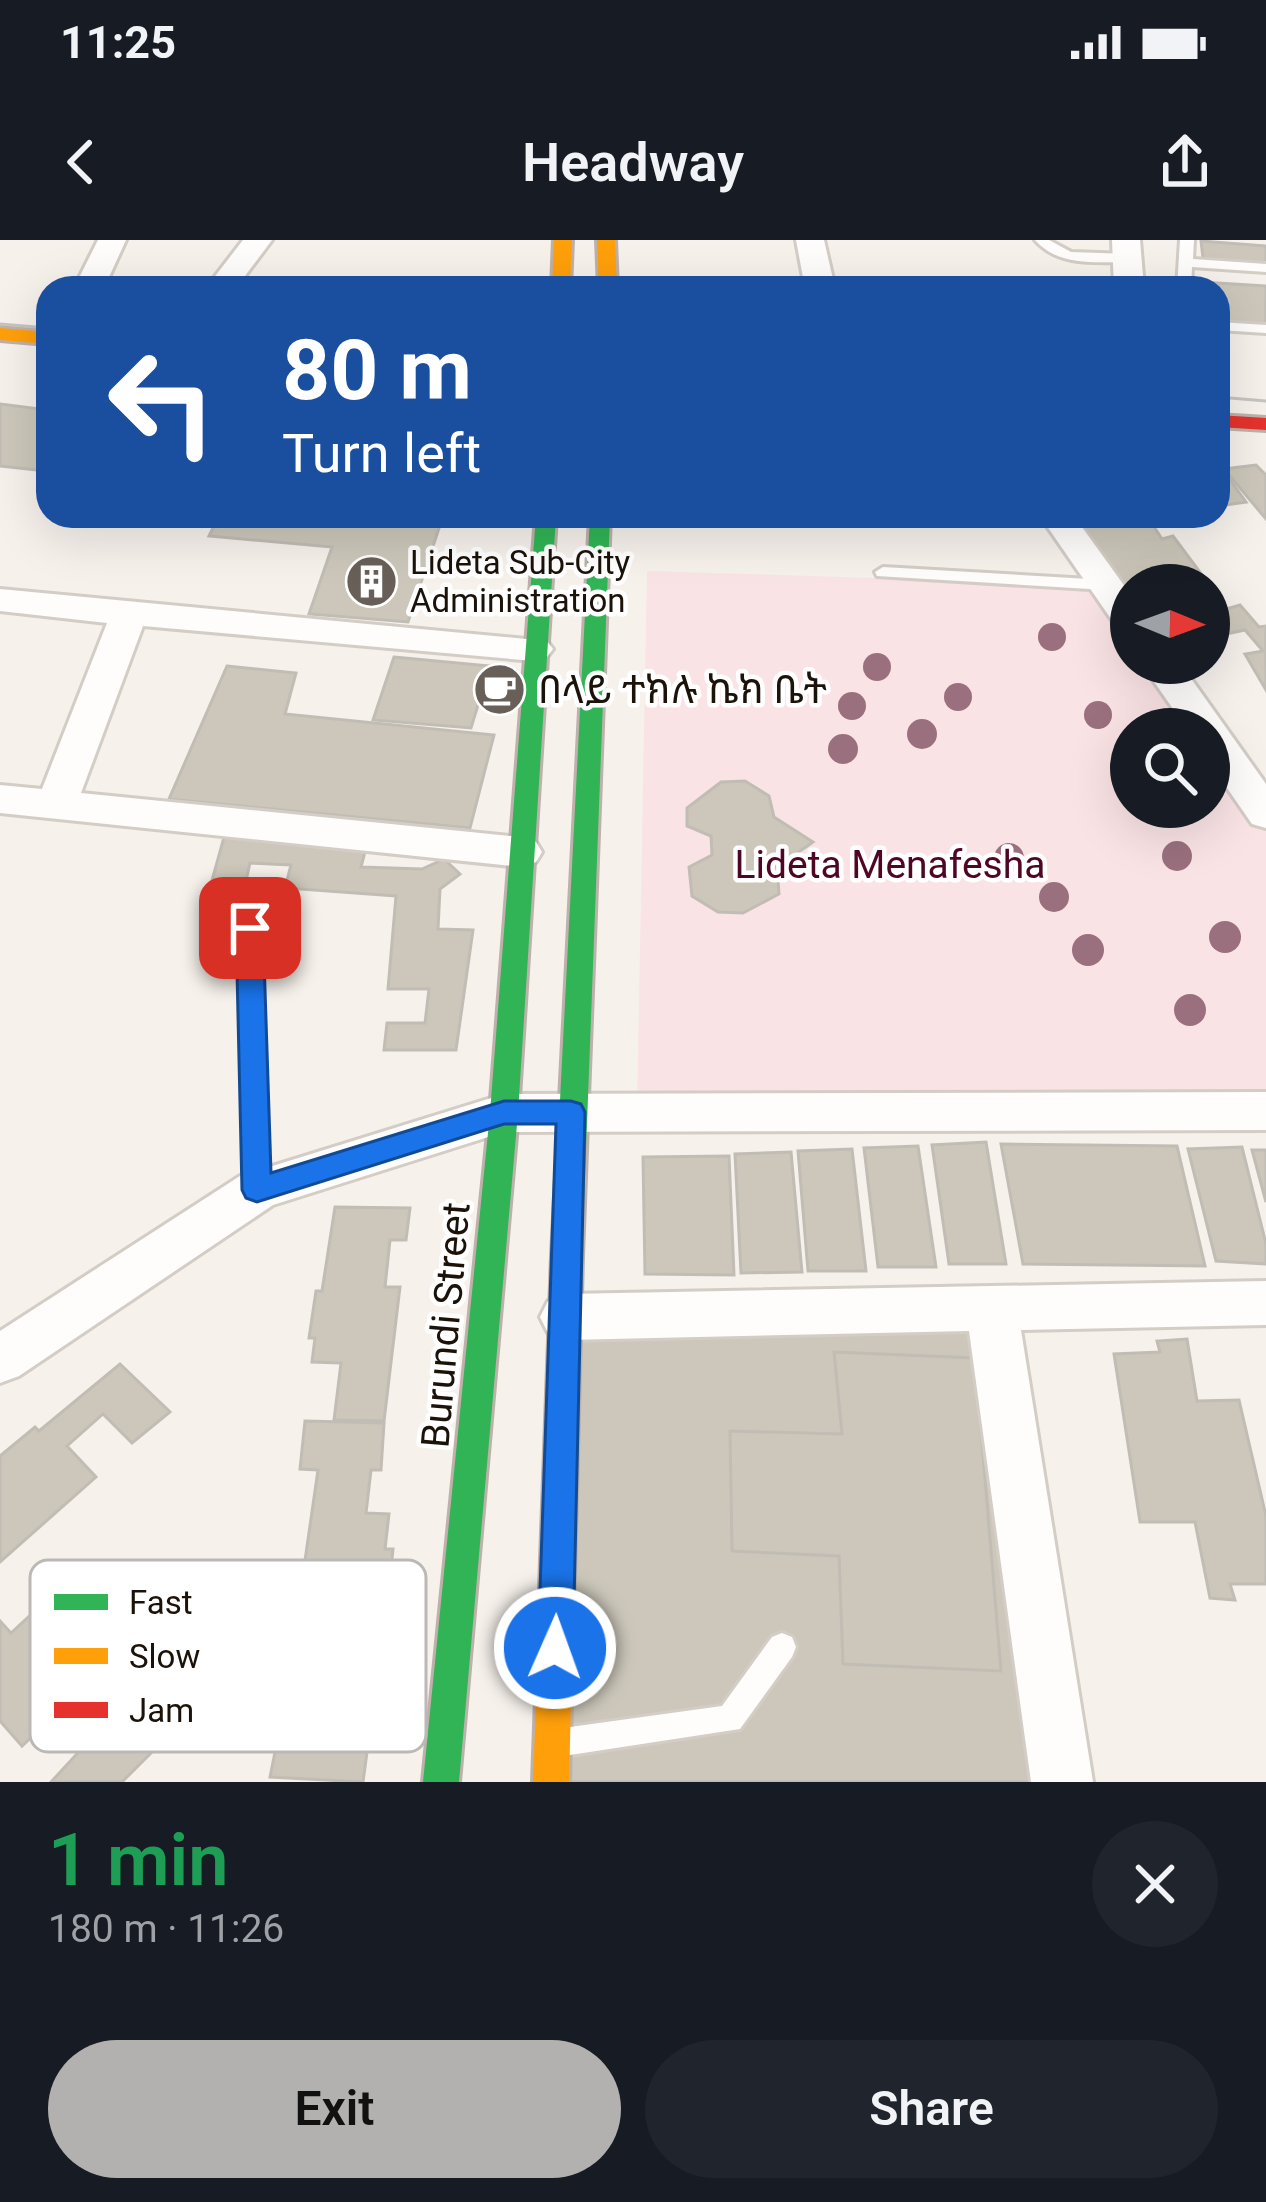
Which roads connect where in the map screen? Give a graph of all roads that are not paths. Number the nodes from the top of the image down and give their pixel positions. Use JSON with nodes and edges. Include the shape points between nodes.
{"nodes":[{"id":1,"x":112,"y":240,"type":"edge"},
{"id":2,"x":257,"y":240,"type":"edge"},
{"id":3,"x":606,"y":240,"type":"edge"},
{"id":4,"x":810,"y":240,"type":"edge"},
{"id":5,"x":1042,"y":240,"type":"edge"},
{"id":6,"x":1186,"y":240,"type":"edge"},
{"id":7,"x":1128,"y":262,"type":"edge"},
{"id":8,"x":1186,"y":263,"type":"junction"},
{"id":9,"x":1266,"y":268,"type":"edge"},
{"id":10,"x":95,"y":276,"type":"edge"},
{"id":11,"x":230,"y":276,"type":"edge"},
{"id":12,"x":609,"y":276,"type":"edge"},
{"id":13,"x":818,"y":276,"type":"edge"},
{"id":14,"x":1185,"y":276,"type":"edge"},
{"id":15,"x":1230,"y":327,"type":"edge"},
{"id":16,"x":1266,"y":329,"type":"edge"},
{"id":17,"x":1,"y":335,"type":"edge"},
{"id":18,"x":36,"y":337,"type":"edge"},
{"id":19,"x":1230,"y":422,"type":"edge"},
{"id":20,"x":1266,"y":424,"type":"edge"},
{"id":21,"x":545,"y":528,"type":"edge"},
{"id":22,"x":599,"y":528,"type":"edge"},
{"id":23,"x":1066,"y":528,"type":"edge"},
{"id":24,"x":883,"y":572,"type":"dead end"},
{"id":25,"x":1106,"y":585,"type":"junction"},
{"id":26,"x":1110,"y":591,"type":"edge"},
{"id":27,"x":0,"y":600,"type":"edge"},
{"id":28,"x":130,"y":612,"type":"junction"},
{"id":29,"x":534,"y":649,"type":"junction"},
{"id":30,"x":1230,"y":762,"type":"edge"},
{"id":31,"x":0,"y":800,"type":"edge"},
{"id":32,"x":56,"y":805,"type":"junction"},
{"id":33,"x":1266,"y":814,"type":"edge"},
{"id":34,"x":521,"y":852,"type":"junction"},
{"id":35,"x":250,"y":928,"type":"dead end"},
{"id":36,"x":1266,"y":1111,"type":"edge"},
{"id":37,"x":504,"y":1112,"type":"junction"},
{"id":38,"x":571,"y":1112,"type":"junction"},
{"id":39,"x":257,"y":1190,"type":"junction"},
{"id":40,"x":1266,"y":1303,"type":"edge"},
{"id":41,"x":992,"y":1310,"type":"junction"},
{"id":42,"x":566,"y":1317,"type":"junction"},
{"id":43,"x":0,"y":1360,"type":"edge"},
{"id":44,"x":782,"y":1647,"type":"dead end"},
{"id":45,"x":552,"y":1743,"type":"junction"},
{"id":46,"x":441,"y":1782,"type":"edge"},
{"id":47,"x":550,"y":1782,"type":"edge"},
{"id":48,"x":1062,"y":1782,"type":"edge"}],
"edges":[{"from":1,"to":10,"type":"street"},
{"from":2,"to":11,"type":"street"},
{"from":3,"to":12,"type":"main road"},
{"from":4,"to":13,"type":"street"},
{"from":5,"to":7,"type":"lane","via":[[1062,255]]},
{"from":6,"to":8,"type":"lane"},
{"from":8,"to":9,"type":"lane"},
{"from":8,"to":14,"type":"lane"},
{"from":15,"to":16,"type":"lane"},
{"from":17,"to":18,"type":"main road"},
{"from":19,"to":20,"type":"main road"},
{"from":21,"to":29,"type":"main road","name":"Burundi Street"},
{"from":22,"to":38,"type":"main road"},
{"from":23,"to":25,"type":"street"},
{"from":24,"to":25,"type":"lane"},
{"from":25,"to":26,"type":"street"},
{"from":27,"to":28,"type":"street"},
{"from":28,"to":29,"type":"street"},
{"from":28,"to":32,"type":"street"},
{"from":29,"to":34,"type":"main road","name":"Burundi Street"},
{"from":30,"to":33,"type":"street"},
{"from":31,"to":32,"type":"street"},
{"from":32,"to":34,"type":"street"},
{"from":34,"to":37,"type":"main road","name":"Burundi Street"},
{"from":35,"to":39,"type":"lane"},
{"from":36,"to":38,"type":"street"},
{"from":37,"to":38,"type":"street"},
{"from":37,"to":39,"type":"street"},
{"from":37,"to":46,"type":"main road","name":"Burundi Street"},
{"from":38,"to":42,"type":"main road"},
{"from":39,"to":43,"type":"street"},
{"from":40,"to":41,"type":"street"},
{"from":41,"to":42,"type":"street"},
{"from":41,"to":48,"type":"street"},
{"from":42,"to":45,"type":"main road"},
{"from":44,"to":45,"type":"lane","via":[[730,1719]]},
{"from":45,"to":47,"type":"main road"}]}
